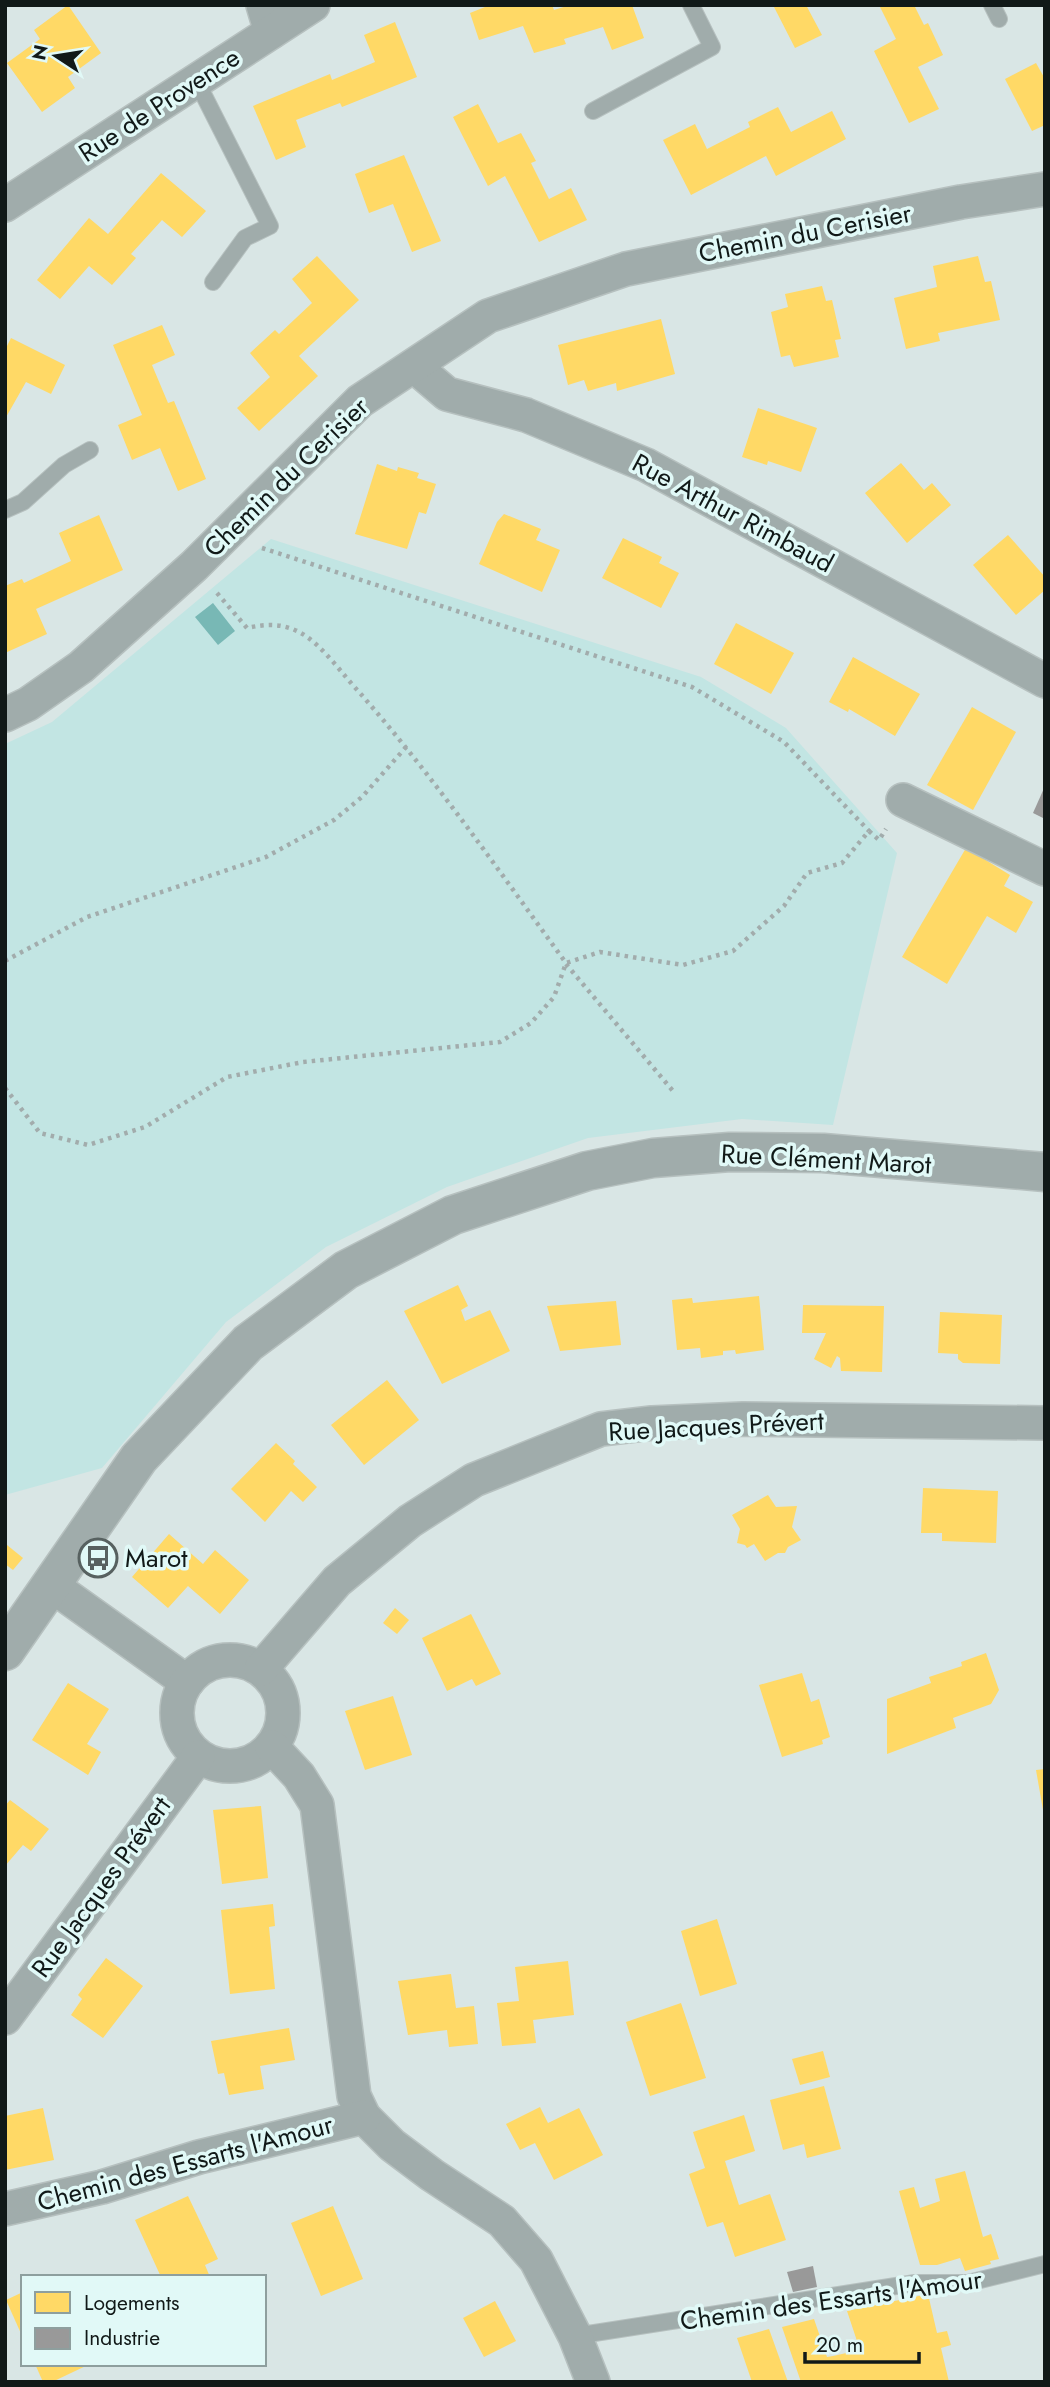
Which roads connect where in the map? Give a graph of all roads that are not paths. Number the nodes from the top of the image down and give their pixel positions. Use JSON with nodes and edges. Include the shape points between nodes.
{"nodes":[{"id":1,"x":313,"y":5,"type":"edge"},
{"id":2,"x":691,"y":5,"type":"edge"},
{"id":3,"x":267,"y":19,"type":"edge"},
{"id":4,"x":196,"y":80,"type":"junction"},
{"id":5,"x":593,"y":111,"type":"dead end"},
{"id":6,"x":1045,"y":189,"type":"edge"},
{"id":7,"x":5,"y":205,"type":"edge"},
{"id":8,"x":214,"y":282,"type":"dead end"},
{"id":9,"x":414,"y":366,"type":"junction"},
{"id":10,"x":90,"y":450,"type":"dead end"},
{"id":11,"x":5,"y":510,"type":"edge"},
{"id":12,"x":1045,"y":681,"type":"edge"},
{"id":13,"x":5,"y":715,"type":"edge"},
{"id":14,"x":903,"y":800,"type":"road end"},
{"id":15,"x":1045,"y":869,"type":"edge"},
{"id":16,"x":1045,"y":1172,"type":"edge"},
{"id":17,"x":1045,"y":1423,"type":"edge"},
{"id":18,"x":51,"y":1585,"type":"junction"},
{"id":19,"x":5,"y":1651,"type":"edge"},
{"id":20,"x":261,"y":1669,"type":"junction"},
{"id":21,"x":187,"y":1682,"type":"junction"},
{"id":22,"x":272,"y":1747,"type":"junction"},
{"id":23,"x":198,"y":1757,"type":"junction"},
{"id":24,"x":5,"y":2018,"type":"edge"},
{"id":25,"x":364,"y":2117,"type":"junction"},
{"id":26,"x":5,"y":2209,"type":"edge"},
{"id":27,"x":1045,"y":2264,"type":"edge"},
{"id":28,"x":575,"y":2336,"type":"junction"},
{"id":29,"x":593,"y":2382,"type":"edge"}],
"edges":[{"from":1,"to":3,"type":"street","name":"Rue de Provence"},
{"from":2,"to":5,"type":"lane","via":[[712,47]]},
{"from":3,"to":4,"type":"street","name":"Rue de Provence"},
{"from":4,"to":7,"type":"street","name":"Rue de Provence"},
{"from":4,"to":8,"type":"lane","via":[[270,226],[244,238]]},
{"from":6,"to":9,"type":"street","name":"Chemin du Cerisier","via":[[626,269],[488,316]]},
{"from":9,"to":12,"type":"street","name":"Rue Arthur Rimbaud","via":[[447,394],[526,415],[646,465]]},
{"from":9,"to":13,"type":"street","name":"Chemin du Cerisier","via":[[360,401],[194,566],[81,667]]},
{"from":10,"to":11,"type":"lane","via":[[64,465],[23,502]]},
{"from":14,"to":15,"type":"street"},
{"from":16,"to":18,"type":"street","name":"Rue Clément Marot","via":[[823,1153],[730,1152],[653,1158],[587,1171],[453,1215],[346,1270],[248,1343],[139,1458]]},
{"from":17,"to":20,"type":"street","name":"Rue Jacques Prévert","via":[[743,1419],[601,1429],[474,1480],[410,1521],[337,1581]]},
{"from":18,"to":19,"type":"street","name":"Rue Clément Marot"},
{"from":18,"to":21,"type":"street"},
{"from":20,"to":21,"type":"street","via":[[241,1660],[221,1660],[200,1668]]},
{"from":20,"to":22,"type":"street","via":[[276,1685],[284,1705],[283,1726]]},
{"from":21,"to":23,"type":"street","via":[[177,1704],[177,1725]]},
{"from":22,"to":23,"type":"street","via":[[259,1759],[239,1766],[219,1766]]},
{"from":22,"to":25,"type":"street","name":"Chemin des Essarts l'Amour","via":[[299,1776],[317,1805],[354,2096]]},
{"from":23,"to":24,"type":"street","name":"Rue Jacques Prévert"},
{"from":25,"to":26,"type":"street","name":"Chemin des Essarts l'Amour"},
{"from":25,"to":28,"type":"street","name":"Chemin des Essarts l'Amour","via":[[432,2175],[502,2221],[536,2260]]},
{"from":27,"to":28,"type":"lane","name":"Chemin des Essarts l'Amour","via":[[968,2283],[915,2283]]},
{"from":28,"to":29,"type":"street","name":"Chemin des Essarts l'Amour"}]}
